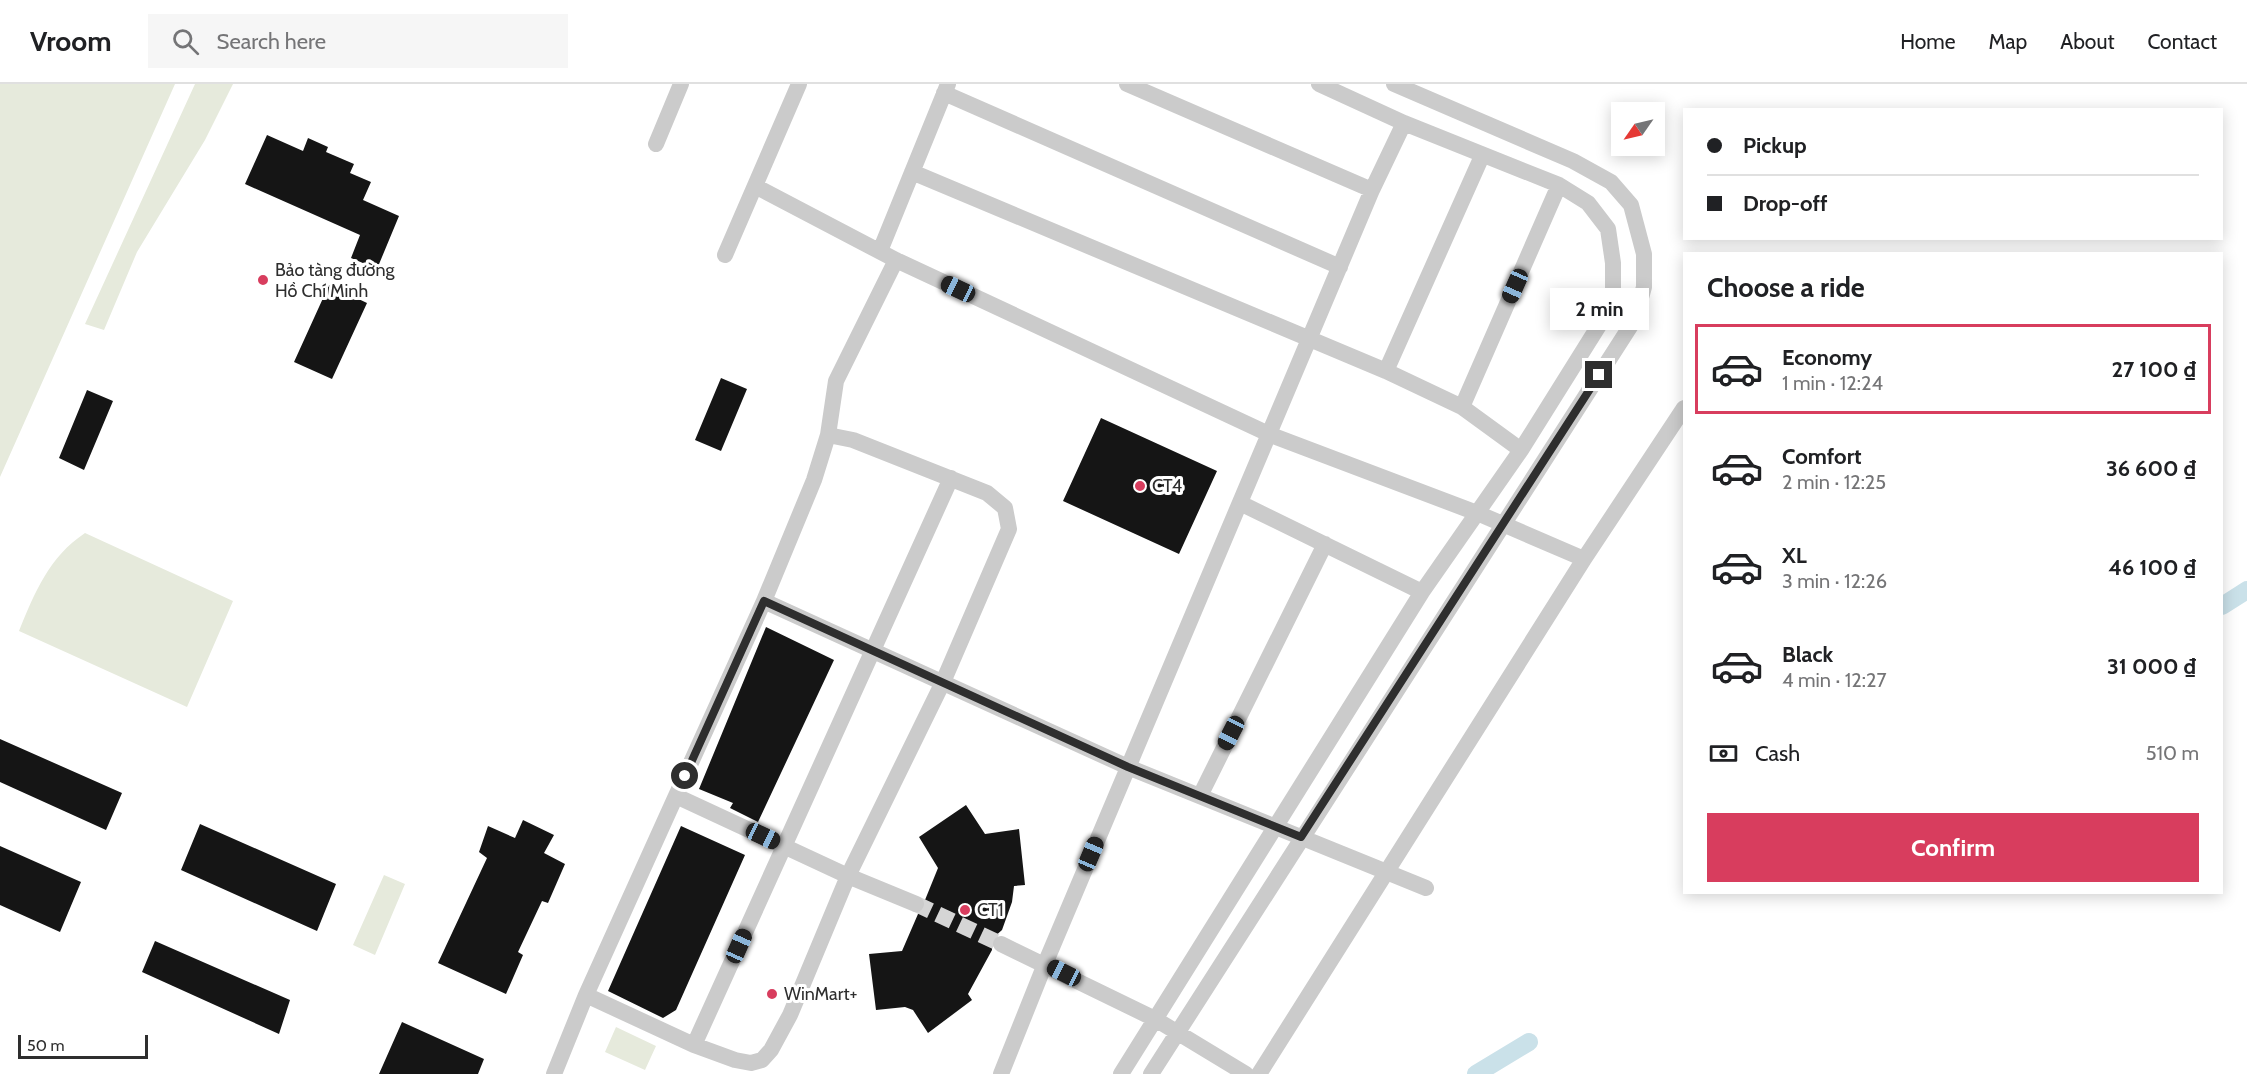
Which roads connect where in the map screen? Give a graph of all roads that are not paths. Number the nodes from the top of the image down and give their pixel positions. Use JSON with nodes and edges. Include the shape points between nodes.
{"nodes":[{"id":1,"x":799,"y":84,"type":"edge"},
{"id":2,"x":1127,"y":84,"type":"edge"},
{"id":3,"x":1319,"y":84,"type":"edge"},
{"id":4,"x":1394,"y":84,"type":"edge"},
{"id":5,"x":679,"y":85,"type":"edge"},
{"id":6,"x":946,"y":88,"type":"edge"},
{"id":7,"x":1404,"y":123,"type":"junction"},
{"id":8,"x":656,"y":144,"type":"dead end"},
{"id":9,"x":1482,"y":156,"type":"junction"},
{"id":10,"x":912,"y":172,"type":"junction"},
{"id":11,"x":1559,"y":185,"type":"junction"},
{"id":12,"x":755,"y":186,"type":"junction"},
{"id":13,"x":1372,"y":190,"type":"junction"},
{"id":14,"x":880,"y":251,"type":"junction"},
{"id":15,"x":725,"y":255,"type":"dead end"},
{"id":16,"x":896,"y":260,"type":"junction"},
{"id":17,"x":1340,"y":267,"type":"junction"},
{"id":18,"x":1309,"y":340,"type":"junction"},
{"id":19,"x":1386,"y":371,"type":"junction"},
{"id":20,"x":1462,"y":407,"type":"junction"},
{"id":21,"x":1683,"y":410,"type":"edge"},
{"id":22,"x":828,"y":435,"type":"junction"},
{"id":23,"x":1270,"y":435,"type":"junction"},
{"id":24,"x":1521,"y":450,"type":"junction"},
{"id":25,"x":951,"y":478,"type":"junction"},
{"id":26,"x":1240,"y":503,"type":"junction"},
{"id":27,"x":1477,"y":513,"type":"junction"},
{"id":28,"x":1503,"y":525,"type":"junction"},
{"id":29,"x":1325,"y":544,"type":"junction"},
{"id":30,"x":1584,"y":559,"type":"junction"},
{"id":31,"x":1422,"y":592,"type":"junction"},
{"id":32,"x":764,"y":601,"type":"junction"},
{"id":33,"x":873,"y":650,"type":"junction"},
{"id":34,"x":944,"y":682,"type":"junction"},
{"id":35,"x":1128,"y":767,"type":"junction"},
{"id":36,"x":676,"y":796,"type":"junction"},
{"id":37,"x":1200,"y":796,"type":"junction"},
{"id":38,"x":1277,"y":827,"type":"junction"},
{"id":39,"x":1301,"y":837,"type":"junction"},
{"id":40,"x":784,"y":846,"type":"junction"},
{"id":41,"x":1387,"y":872,"type":"junction"},
{"id":42,"x":848,"y":876,"type":"junction"},
{"id":43,"x":1426,"y":888,"type":"dead end"},
{"id":44,"x":916,"y":904,"type":"tunnel mouth"},
{"id":45,"x":1001,"y":945,"type":"tunnel mouth"},
{"id":46,"x":1045,"y":964,"type":"junction"},
{"id":47,"x":586,"y":995,"type":"junction"},
{"id":48,"x":1155,"y":1019,"type":"junction"},
{"id":49,"x":1178,"y":1032,"type":"junction"},
{"id":50,"x":694,"y":1045,"type":"junction"},
{"id":51,"x":554,"y":1074,"type":"edge"},
{"id":52,"x":1001,"y":1074,"type":"edge"},
{"id":53,"x":1121,"y":1074,"type":"edge"},
{"id":54,"x":1151,"y":1074,"type":"edge"},
{"id":55,"x":1246,"y":1074,"type":"edge"},
{"id":56,"x":1259,"y":1074,"type":"edge"}],
"edges":[{"from":1,"to":12,"type":"street"},
{"from":2,"to":13,"type":"street"},
{"from":3,"to":7,"type":"street"},
{"from":4,"to":28,"type":"street","via":[[1573,161],[1611,182],[1631,205],[1637,222],[1644,254],[1644,287],[1635,319]]},
{"from":5,"to":8,"type":"street"},
{"from":6,"to":10,"type":"street"},
{"from":6,"to":17,"type":"street"},
{"from":7,"to":9,"type":"street"},
{"from":7,"to":13,"type":"street"},
{"from":9,"to":11,"type":"street"},
{"from":9,"to":19,"type":"street"},
{"from":10,"to":14,"type":"street"},
{"from":10,"to":18,"type":"street"},
{"from":11,"to":20,"type":"street"},
{"from":11,"to":24,"type":"street","via":[[1588,203],[1608,229],[1613,303]]},
{"from":12,"to":14,"type":"street"},
{"from":12,"to":15,"type":"street"},
{"from":13,"to":17,"type":"street"},
{"from":14,"to":16,"type":"street"},
{"from":16,"to":22,"type":"street","via":[[836,381]]},
{"from":16,"to":23,"type":"street"},
{"from":17,"to":18,"type":"street"},
{"from":18,"to":19,"type":"street"},
{"from":18,"to":23,"type":"street"},
{"from":19,"to":20,"type":"street"},
{"from":20,"to":24,"type":"street"},
{"from":21,"to":30,"type":"street"},
{"from":22,"to":25,"type":"street","via":[[854,440]]},
{"from":22,"to":32,"type":"street","via":[[814,480]]},
{"from":23,"to":26,"type":"street"},
{"from":23,"to":27,"type":"street"},
{"from":24,"to":27,"type":"street"},
{"from":25,"to":33,"type":"street"},
{"from":25,"to":34,"type":"street","via":[[987,493],[1005,508],[1009,529]]},
{"from":26,"to":29,"type":"street"},
{"from":26,"to":35,"type":"street"},
{"from":27,"to":28,"type":"street"},
{"from":27,"to":31,"type":"street"},
{"from":28,"to":30,"type":"street"},
{"from":28,"to":39,"type":"street"},
{"from":29,"to":31,"type":"street"},
{"from":29,"to":37,"type":"street"},
{"from":30,"to":41,"type":"street"},
{"from":31,"to":38,"type":"street"},
{"from":32,"to":33,"type":"street"},
{"from":32,"to":36,"type":"street"},
{"from":33,"to":34,"type":"street"},
{"from":33,"to":40,"type":"street"},
{"from":34,"to":35,"type":"street"},
{"from":34,"to":42,"type":"street"},
{"from":35,"to":37,"type":"street"},
{"from":35,"to":46,"type":"street"},
{"from":36,"to":40,"type":"street"},
{"from":36,"to":47,"type":"street"},
{"from":37,"to":38,"type":"street"},
{"from":38,"to":39,"type":"street"},
{"from":38,"to":48,"type":"street"},
{"from":39,"to":41,"type":"street"},
{"from":39,"to":49,"type":"street"},
{"from":40,"to":42,"type":"street"},
{"from":40,"to":50,"type":"street"},
{"from":41,"to":43,"type":"street"},
{"from":41,"to":56,"type":"street"},
{"from":42,"to":44,"type":"street"},
{"from":42,"to":50,"type":"street","via":[[790,1015],[762,1060],[735,1060]]},
{"from":45,"to":46,"type":"street"},
{"from":46,"to":48,"type":"street"},
{"from":46,"to":52,"type":"street"},
{"from":47,"to":50,"type":"street"},
{"from":47,"to":51,"type":"street"},
{"from":48,"to":49,"type":"street"},
{"from":48,"to":53,"type":"street"},
{"from":49,"to":54,"type":"street"},
{"from":49,"to":55,"type":"street"}]}
